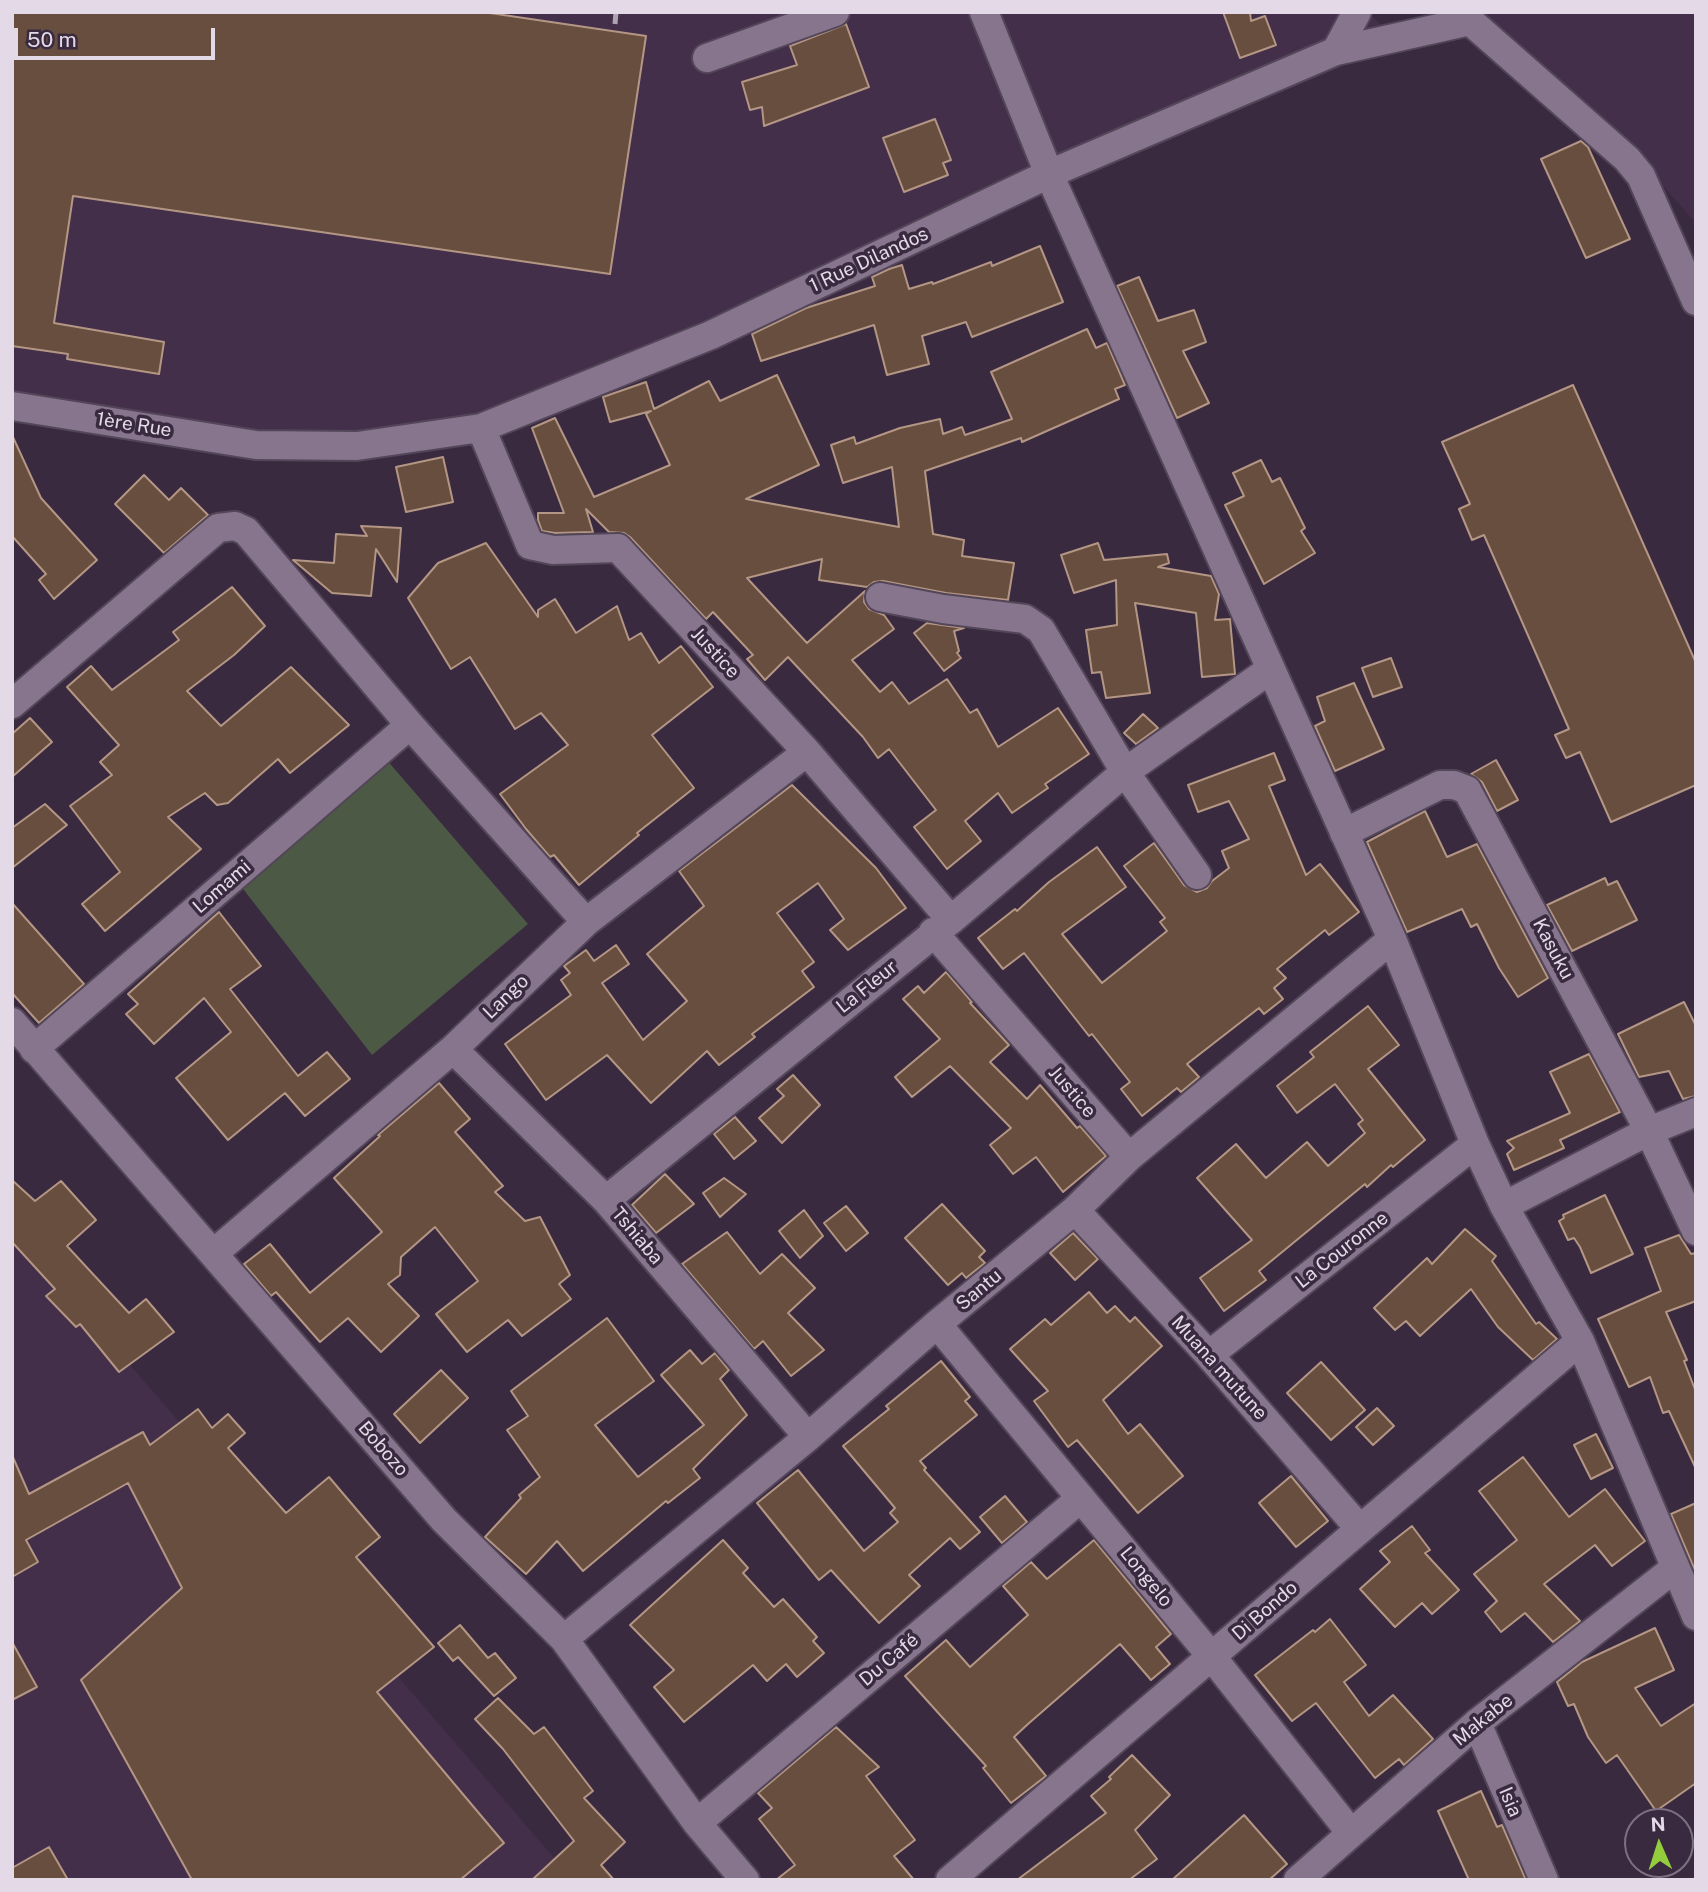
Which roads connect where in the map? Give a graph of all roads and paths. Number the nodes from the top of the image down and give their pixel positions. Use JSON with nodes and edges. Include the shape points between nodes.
{"nodes":[{"id":1,"x":835,"y":12,"type":"edge"},
{"id":2,"x":984,"y":12,"type":"edge"},
{"id":3,"x":1357,"y":12,"type":"edge"},
{"id":4,"x":1462,"y":17,"type":"edge"},
{"id":5,"x":1336,"y":51,"type":"junction"},
{"id":6,"x":707,"y":58,"type":"dead end"},
{"id":7,"x":1049,"y":174,"type":"junction"},
{"id":8,"x":1696,"y":301,"type":"edge"},
{"id":9,"x":12,"y":405,"type":"edge"},
{"id":10,"x":481,"y":428,"type":"junction"},
{"id":11,"x":257,"y":445,"type":"joint"},
{"id":12,"x":880,"y":597,"type":"dead end"},
{"id":13,"x":1271,"y":669,"type":"junction"},
{"id":14,"x":12,"y":704,"type":"edge"},
{"id":15,"x":410,"y":725,"type":"junction"},
{"id":16,"x":807,"y":752,"type":"junction"},
{"id":17,"x":1125,"y":772,"type":"junction"},
{"id":18,"x":1344,"y":833,"type":"junction"},
{"id":19,"x":1197,"y":875,"type":"dead end"},
{"id":20,"x":586,"y":922,"type":"junction"},
{"id":21,"x":942,"y":926,"type":"junction"},
{"id":22,"x":1392,"y":939,"type":"junction"},
{"id":23,"x":12,"y":1022,"type":"edge"},
{"id":24,"x":34,"y":1049,"type":"junction"},
{"id":25,"x":453,"y":1049,"type":"junction"},
{"id":26,"x":1696,"y":1112,"type":"edge"},
{"id":27,"x":1649,"y":1131,"type":"junction"},
{"id":28,"x":1475,"y":1144,"type":"junction"},
{"id":29,"x":1129,"y":1157,"type":"junction"},
{"id":30,"x":606,"y":1200,"type":"junction"},
{"id":31,"x":1504,"y":1206,"type":"junction"},
{"id":32,"x":1075,"y":1210,"type":"junction"},
{"id":33,"x":1696,"y":1231,"type":"edge"},
{"id":34,"x":215,"y":1253,"type":"junction"},
{"id":35,"x":937,"y":1324,"type":"junction"},
{"id":36,"x":1580,"y":1341,"type":"junction"},
{"id":37,"x":1209,"y":1355,"type":"junction"},
{"id":38,"x":808,"y":1437,"type":"junction"},
{"id":39,"x":1081,"y":1498,"type":"junction"},
{"id":40,"x":1360,"y":1529,"type":"junction"},
{"id":41,"x":1675,"y":1568,"type":"junction"},
{"id":42,"x":1696,"y":1616,"type":"edge"},
{"id":43,"x":565,"y":1639,"type":"junction"},
{"id":44,"x":1212,"y":1657,"type":"junction"},
{"id":45,"x":1477,"y":1723,"type":"junction"},
{"id":46,"x":697,"y":1823,"type":"junction"},
{"id":47,"x":1351,"y":1833,"type":"junction"},
{"id":48,"x":745,"y":1880,"type":"edge"},
{"id":49,"x":950,"y":1880,"type":"edge"},
{"id":50,"x":1298,"y":1880,"type":"edge"},
{"id":51,"x":1544,"y":1880,"type":"edge"}],
"edges":[{"from":1,"to":6,"type":"street"},
{"from":2,"to":7,"type":"street"},
{"from":3,"to":5,"type":"street"},
{"from":4,"to":5,"type":"street","name":"1 Rue Dilandos"},
{"from":4,"to":8,"type":"street","via":[[1627,159],[1641,176]]},
{"from":5,"to":7,"type":"street","name":"1 Rue Dilandos"},
{"from":7,"to":10,"type":"street","name":"1 Rue Dilandos","via":[[711,335]]},
{"from":7,"to":13,"type":"street"},
{"from":9,"to":11,"type":"street","name":"1ère Rue"},
{"from":10,"to":11,"type":"street","name":"1 Rue Dilandos","via":[[356,446]]},
{"from":10,"to":16,"type":"street","name":"Justice","via":[[530,545],[553,550],[618,548]]},
{"from":12,"to":17,"type":"street","via":[[1034,624]]},
{"from":13,"to":17,"type":"street","name":"La Fleur"},
{"from":13,"to":18,"type":"street"},
{"from":14,"to":15,"type":"street","via":[[218,527],[235,526],[246,531]]},
{"from":15,"to":20,"type":"street"},
{"from":15,"to":24,"type":"street","name":"Lomami"},
{"from":16,"to":20,"type":"street","name":"Lango"},
{"from":16,"to":21,"type":"street","name":"Justice"},
{"from":17,"to":19,"type":"street"},
{"from":17,"to":21,"type":"street","name":"La Fleur"},
{"from":18,"to":22,"type":"street"},
{"from":18,"to":27,"type":"street","name":"Kasuku","via":[[1440,785],[1467,790]]},
{"from":20,"to":25,"type":"street","name":"Lango"},
{"from":21,"to":29,"type":"street","name":"Justice"},
{"from":21,"to":30,"type":"street","name":"La Fleur"},
{"from":22,"to":28,"type":"street"},
{"from":22,"to":29,"type":"street","name":"Santu"},
{"from":23,"to":24,"type":"street","name":"Bobozo"},
{"from":24,"to":34,"type":"street","name":"Bobozo"},
{"from":25,"to":30,"type":"street","name":"Tshiaba"},
{"from":25,"to":34,"type":"street","name":"Lango"},
{"from":26,"to":27,"type":"street"},
{"from":27,"to":31,"type":"street"},
{"from":27,"to":33,"type":"street","name":"Kasuku"},
{"from":28,"to":31,"type":"street"},
{"from":28,"to":37,"type":"street","name":"La Couronne"},
{"from":29,"to":32,"type":"street","name":"Santu"},
{"from":30,"to":38,"type":"street","name":"Tshiaba"},
{"from":31,"to":36,"type":"street"},
{"from":32,"to":35,"type":"street","name":"Santu"},
{"from":32,"to":37,"type":"street","name":"Muana mutune"},
{"from":34,"to":43,"type":"street","name":"Bobozo","via":[[444,1520]]},
{"from":35,"to":38,"type":"street","name":"Santu"},
{"from":35,"to":39,"type":"street","name":"Longelo"},
{"from":36,"to":40,"type":"street","name":"Di Bondo"},
{"from":36,"to":41,"type":"street"},
{"from":37,"to":40,"type":"street","name":"Muana mutune"},
{"from":38,"to":43,"type":"street","name":"Santu"},
{"from":39,"to":44,"type":"street","name":"Longelo"},
{"from":39,"to":46,"type":"street","name":"Du Café"},
{"from":40,"to":44,"type":"street","name":"Di Bondo"},
{"from":41,"to":42,"type":"street"},
{"from":41,"to":45,"type":"street","name":"Makabe"},
{"from":43,"to":46,"type":"street","name":"Bobozo"},
{"from":44,"to":47,"type":"street","name":"Longelo"},
{"from":44,"to":49,"type":"street","name":"Di Bondo"},
{"from":45,"to":47,"type":"street","name":"Makabe"},
{"from":45,"to":51,"type":"street","name":"Isia"},
{"from":46,"to":48,"type":"street","name":"Bobozo"},
{"from":47,"to":50,"type":"street","name":"Makabe"}]}
